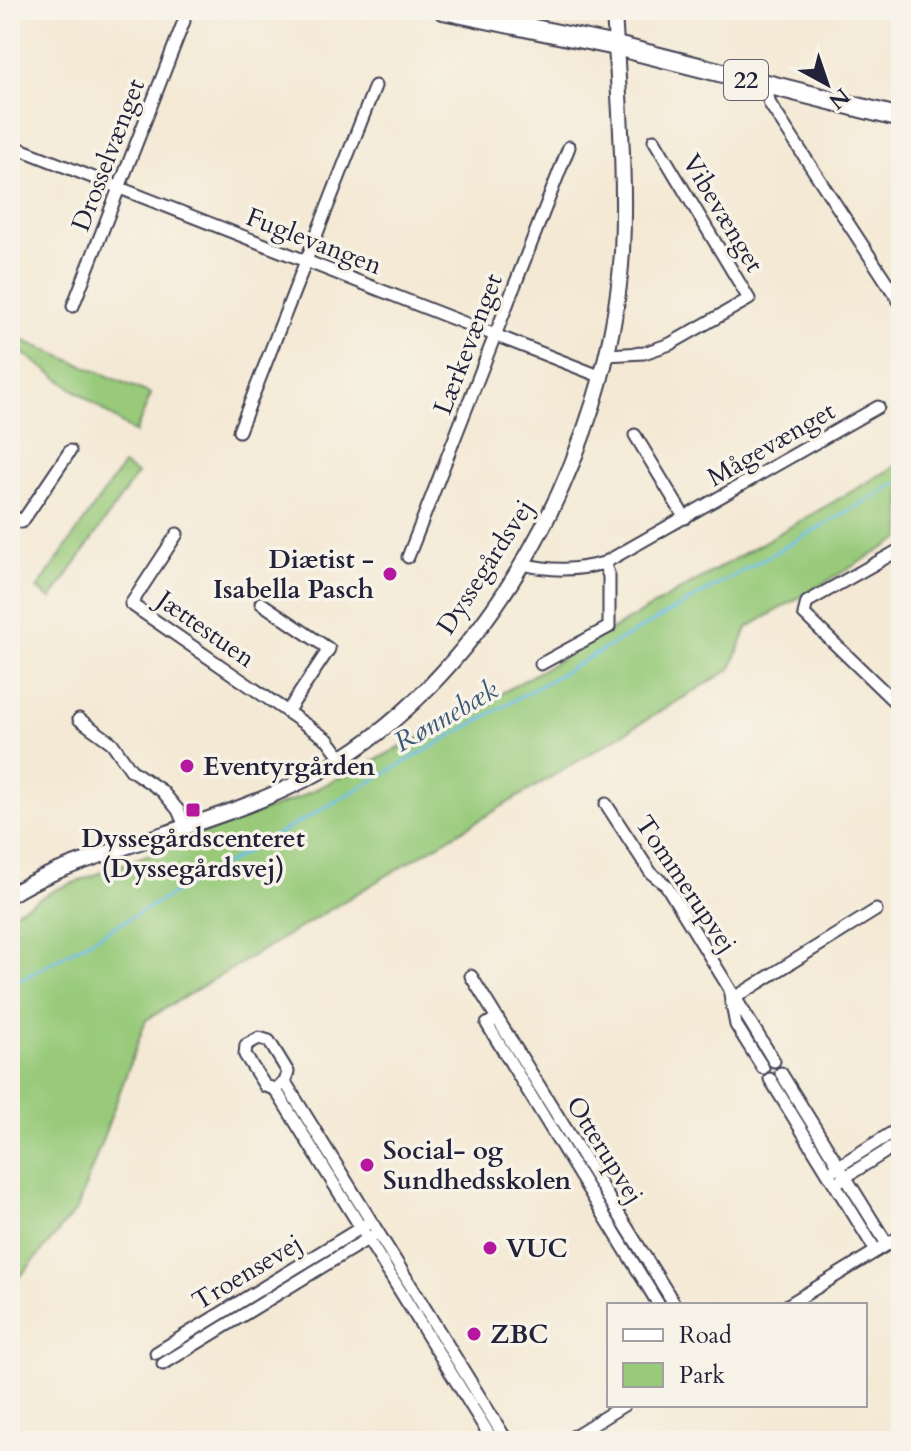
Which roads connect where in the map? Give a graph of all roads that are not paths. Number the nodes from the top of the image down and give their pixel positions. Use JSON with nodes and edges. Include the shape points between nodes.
{"nodes":[{"id":1,"x":443,"y":10,"type":"edge"},
{"id":2,"x":614,"y":10,"type":"edge"},
{"id":3,"x":15,"y":11,"type":"edge"},
{"id":4,"x":184,"y":21,"type":"dead end"},
{"id":5,"x":10,"y":24,"type":"edge"},
{"id":6,"x":616,"y":46,"type":"junction"},
{"id":7,"x":765,"y":85,"type":"junction"},
{"id":8,"x":375,"y":86,"type":"dead end"},
{"id":9,"x":901,"y":118,"type":"edge"},
{"id":10,"x":654,"y":140,"type":"dead end"},
{"id":11,"x":10,"y":145,"type":"edge"},
{"id":12,"x":569,"y":147,"type":"dead end"},
{"id":13,"x":117,"y":187,"type":"junction"},
{"id":14,"x":306,"y":261,"type":"junction"},
{"id":15,"x":901,"y":304,"type":"edge"},
{"id":16,"x":73,"y":306,"type":"dead end"},
{"id":17,"x":495,"y":335,"type":"junction"},
{"id":18,"x":606,"y":355,"type":"junction"},
{"id":19,"x":602,"y":377,"type":"junction"},
{"id":20,"x":878,"y":407,"type":"dead end"},
{"id":21,"x":239,"y":431,"type":"dead end"},
{"id":22,"x":635,"y":435,"type":"dead end"},
{"id":23,"x":70,"y":451,"type":"dead end"},
{"id":24,"x":10,"y":514,"type":"edge"},
{"id":25,"x":685,"y":518,"type":"junction"},
{"id":26,"x":177,"y":534,"type":"dead end"},
{"id":27,"x":901,"y":549,"type":"edge"},
{"id":28,"x":408,"y":557,"type":"dead end"},
{"id":29,"x":604,"y":563,"type":"junction"},
{"id":30,"x":522,"y":564,"type":"junction"},
{"id":31,"x":261,"y":603,"type":"dead end"},
{"id":32,"x":541,"y":664,"type":"dead end"},
{"id":33,"x":901,"y":708,"type":"edge"},
{"id":34,"x":287,"y":712,"type":"junction"},
{"id":35,"x":79,"y":719,"type":"dead end"},
{"id":36,"x":342,"y":759,"type":"junction"},
{"id":37,"x":606,"y":804,"type":"dead end"},
{"id":38,"x":185,"y":826,"type":"junction"},
{"id":39,"x":10,"y":895,"type":"edge"},
{"id":40,"x":876,"y":910,"type":"dead end"},
{"id":41,"x":471,"y":976,"type":"dead end"},
{"id":42,"x":732,"y":996,"type":"junction"},
{"id":43,"x":492,"y":1021,"type":"junction"},
{"id":44,"x":768,"y":1065,"type":"dead end"},
{"id":45,"x":775,"y":1076,"type":"dead end"},
{"id":46,"x":280,"y":1085,"type":"dead end"},
{"id":47,"x":901,"y":1127,"type":"edge"},
{"id":48,"x":901,"y":1142,"type":"edge"},
{"id":49,"x":836,"y":1175,"type":"junction"},
{"id":50,"x":369,"y":1230,"type":"junction"},
{"id":51,"x":901,"y":1236,"type":"edge"},
{"id":52,"x":882,"y":1248,"type":"junction"},
{"id":53,"x":658,"y":1303,"type":"edge"},
{"id":54,"x":674,"y":1303,"type":"edge"},
{"id":55,"x":791,"y":1303,"type":"edge"},
{"id":56,"x":156,"y":1353,"type":"dead end"},
{"id":57,"x":163,"y":1364,"type":"dead end"},
{"id":58,"x":621,"y":1407,"type":"edge"},
{"id":59,"x":493,"y":1441,"type":"edge"},
{"id":60,"x":507,"y":1441,"type":"edge"},
{"id":61,"x":566,"y":1441,"type":"edge"}],
"edges":[{"from":1,"to":6,"type":"main road","number":"22"},
{"from":2,"to":6,"type":"street","name":"Dyssegårdsvej"},
{"from":3,"to":5,"type":"street"},
{"from":4,"to":13,"type":"street","name":"Drosselvænget"},
{"from":6,"to":7,"type":"main road","number":"22"},
{"from":6,"to":18,"type":"street","name":"Dyssegårdsvej","via":[[622,254]]},
{"from":7,"to":9,"type":"main road","number":"22"},
{"from":7,"to":15,"type":"street","via":[[770,104]]},
{"from":8,"to":14,"type":"street"},
{"from":10,"to":18,"type":"street","name":"Vibevænget","via":[[749,299],[670,344],[644,353]]},
{"from":11,"to":13,"type":"street","name":"Fuglevangen"},
{"from":12,"to":17,"type":"street","name":"Lærkevænget"},
{"from":13,"to":14,"type":"street","name":"Fuglevangen"},
{"from":13,"to":16,"type":"street","name":"Drosselvænget"},
{"from":14,"to":17,"type":"street","name":"Fuglevangen"},
{"from":14,"to":21,"type":"street"},
{"from":17,"to":19,"type":"street","name":"Fuglevangen"},
{"from":17,"to":28,"type":"street","name":"Lærkevænget"},
{"from":18,"to":19,"type":"street","name":"Dyssegårdsvej"},
{"from":19,"to":30,"type":"street","name":"Dyssegårdsvej","via":[[568,477]]},
{"from":20,"to":25,"type":"street","name":"Mågevænget"},
{"from":22,"to":25,"type":"street"},
{"from":23,"to":24,"type":"street","via":[[22,522]]},
{"from":25,"to":29,"type":"street","name":"Mågevænget"},
{"from":26,"to":34,"type":"street","name":"Jættestuen","via":[[131,604]]},
{"from":27,"to":33,"type":"street","via":[[803,609]]},
{"from":29,"to":30,"type":"street","name":"Mågevænget","via":[[574,571]]},
{"from":29,"to":32,"type":"street","via":[[609,627]]},
{"from":30,"to":36,"type":"street","name":"Dyssegårdsvej","via":[[469,641],[426,688]]},
{"from":31,"to":34,"type":"street","name":"Jættestuen","via":[[329,649]]},
{"from":34,"to":36,"type":"street","name":"Jættestuen","via":[[328,740]]},
{"from":35,"to":38,"type":"street","via":[[112,743],[131,770],[162,791]]},
{"from":36,"to":38,"type":"street","name":"Dyssegårdsvej","via":[[266,797]]},
{"from":37,"to":42,"type":"street","name":"Tommerupvej","via":[[651,873],[666,885]]},
{"from":38,"to":39,"type":"street","name":"Dyssegårdsvej","via":[[54,871]]},
{"from":40,"to":42,"type":"street"},
{"from":41,"to":43,"type":"street","name":"Otterupvej"},
{"from":42,"to":44,"type":"street","name":"Tommerupvej","via":[[736,1025]]},
{"from":43,"to":53,"type":"street","name":"Otterupvej"},
{"from":43,"to":54,"type":"street","name":"Otterupvej"},
{"from":45,"to":49,"type":"street"},
{"from":46,"to":50,"type":"street"},
{"from":47,"to":49,"type":"street"},
{"from":48,"to":49,"type":"street"},
{"from":49,"to":52,"type":"street"},
{"from":50,"to":56,"type":"street","name":"Troensevej"},
{"from":50,"to":57,"type":"street","name":"Troensevej"},
{"from":50,"to":59,"type":"street"},
{"from":50,"to":60,"type":"street"},
{"from":51,"to":52,"type":"street"},
{"from":52,"to":55,"type":"street"},
{"from":58,"to":61,"type":"street"}]}
